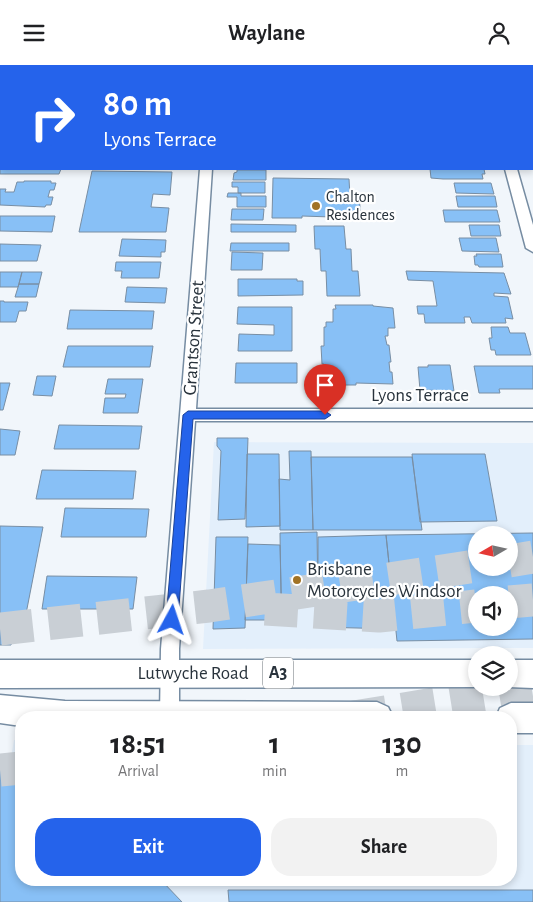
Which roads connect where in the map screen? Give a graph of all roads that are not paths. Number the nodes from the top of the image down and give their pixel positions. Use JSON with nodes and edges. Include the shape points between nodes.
{"nodes":[{"id":1,"x":206,"y":170,"type":"edge"},
{"id":2,"x":512,"y":170,"type":"edge"},
{"id":3,"x":533,"y":249,"type":"edge"},
{"id":4,"x":188,"y":415,"type":"junction"},
{"id":5,"x":533,"y":415,"type":"edge"},
{"id":6,"x":0,"y":673,"type":"edge"},
{"id":7,"x":170,"y":673,"type":"junction"},
{"id":8,"x":468,"y":674,"type":"edge"},
{"id":9,"x":518,"y":674,"type":"edge"},
{"id":10,"x":533,"y":674,"type":"edge"},
{"id":11,"x":0,"y":709,"type":"edge"},
{"id":12,"x":19,"y":711,"type":"edge"},
{"id":13,"x":168,"y":711,"type":"edge"},
{"id":14,"x":517,"y":718,"type":"edge"},
{"id":15,"x":533,"y":718,"type":"edge"}],
"edges":[{"from":1,"to":4,"type":"street","name":"Grantson Street"},
{"from":2,"to":3,"type":"street"},
{"from":4,"to":5,"type":"street","name":"Lyons Terrace"},
{"from":4,"to":7,"type":"street","name":"Grantson Street"},
{"from":6,"to":7,"type":"highway","name":"Lutwyche Road","number":"A3"},
{"from":7,"to":8,"type":"highway","name":"Lutwyche Road","number":"A3"},
{"from":7,"to":13,"type":"street","name":"Grantson Street"},
{"from":9,"to":10,"type":"highway"},
{"from":11,"to":12,"type":"highway"},
{"from":14,"to":15,"type":"highway"}]}
